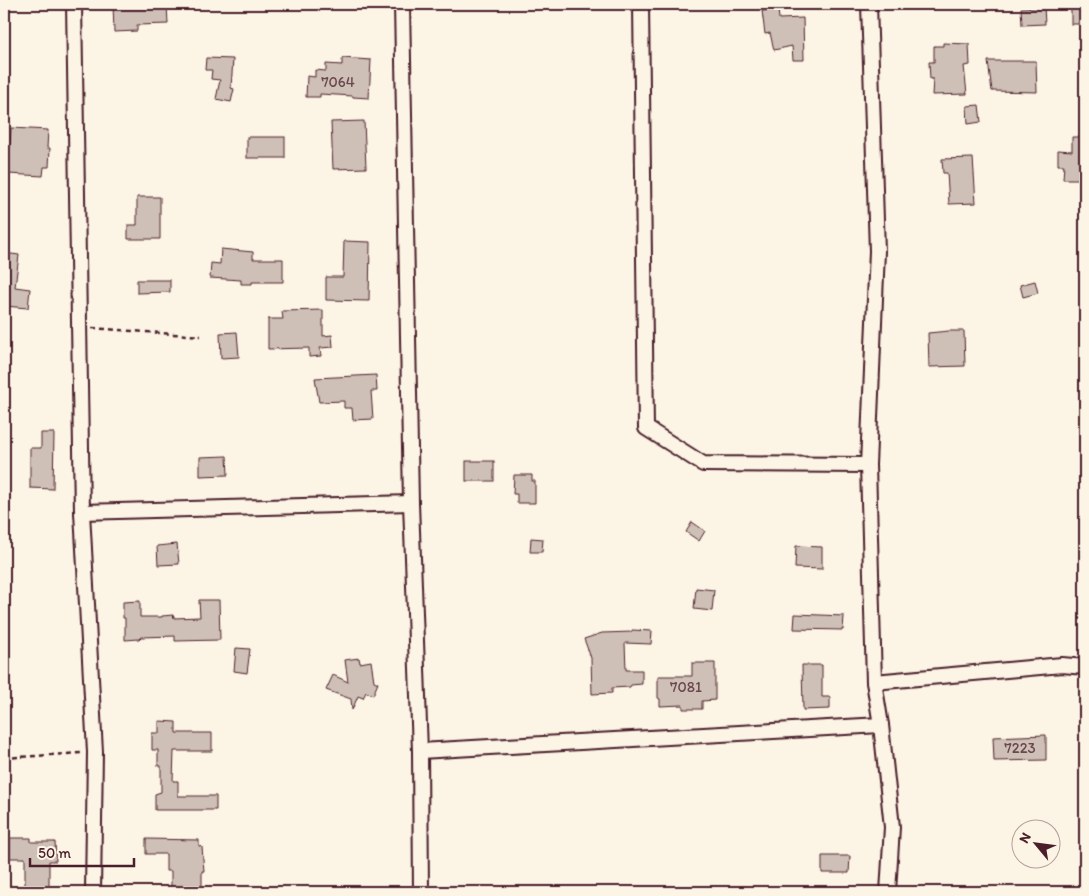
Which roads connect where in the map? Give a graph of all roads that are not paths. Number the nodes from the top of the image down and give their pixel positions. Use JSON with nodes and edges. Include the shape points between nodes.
{"nodes":[{"id":1,"x":74,"y":4,"type":"edge"},
{"id":2,"x":402,"y":4,"type":"edge"},
{"id":3,"x":641,"y":4,"type":"edge"},
{"id":4,"x":869,"y":4,"type":"edge"},
{"id":5,"x":868,"y":465,"type":"junction"},
{"id":6,"x":411,"y":503,"type":"junction"},
{"id":7,"x":82,"y":512,"type":"junction"},
{"id":8,"x":1085,"y":667,"type":"edge"},
{"id":9,"x":874,"y":682,"type":"junction"},
{"id":10,"x":881,"y":725,"type":"junction"},
{"id":11,"x":420,"y":751,"type":"junction"},
{"id":12,"x":93,"y":892,"type":"edge"},
{"id":13,"x":421,"y":892,"type":"edge"},
{"id":14,"x":888,"y":892,"type":"edge"}],
"edges":[{"from":1,"to":7,"type":"street"},
{"from":2,"to":6,"type":"street"},
{"from":3,"to":5,"type":"street","via":[[646,428],[703,464]]},
{"from":4,"to":5,"type":"street","via":[[877,251]]},
{"from":5,"to":9,"type":"street"},
{"from":6,"to":7,"type":"street"},
{"from":6,"to":11,"type":"street"},
{"from":7,"to":12,"type":"street","via":[[95,752]]},
{"from":8,"to":9,"type":"street","via":[[1062,665]]},
{"from":9,"to":10,"type":"street"},
{"from":10,"to":11,"type":"street"},
{"from":10,"to":14,"type":"street","via":[[892,827]]},
{"from":11,"to":13,"type":"street"}]}
